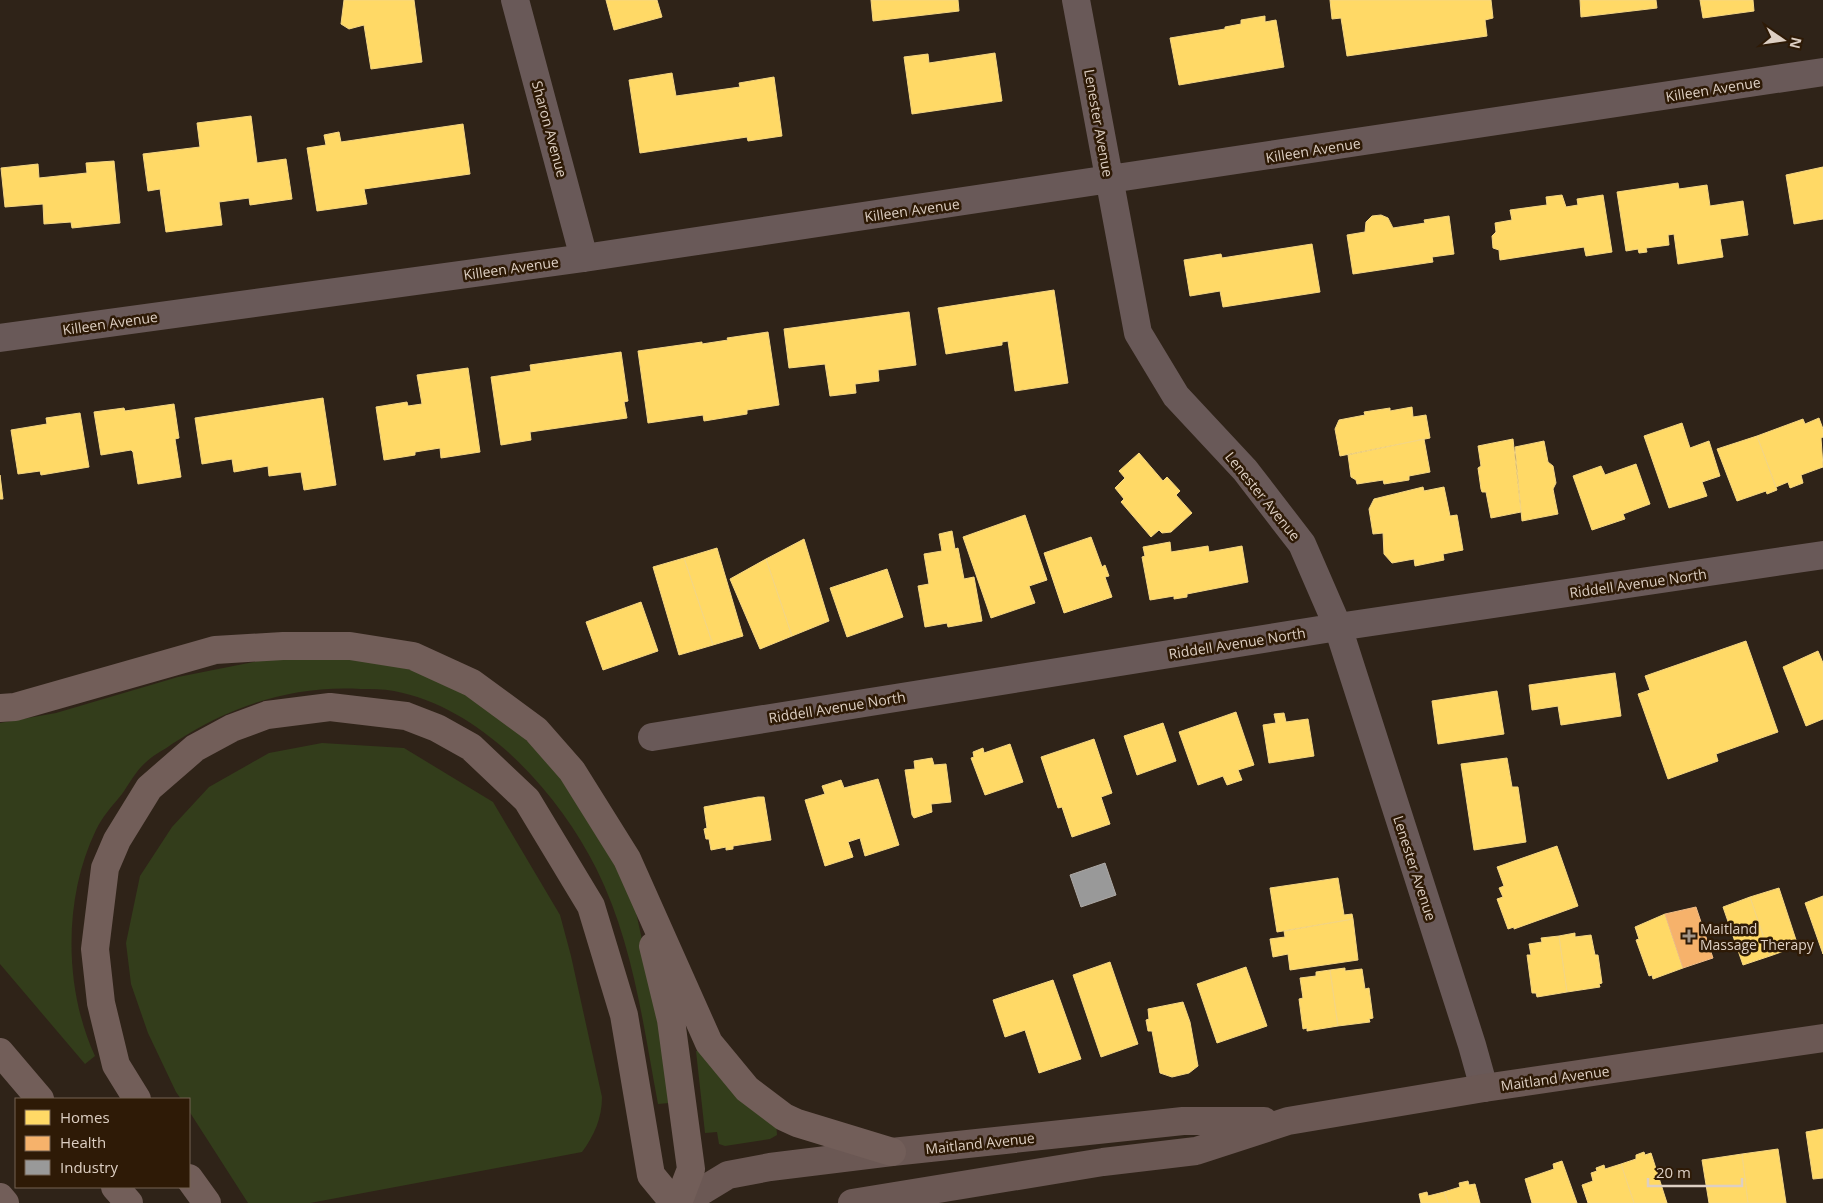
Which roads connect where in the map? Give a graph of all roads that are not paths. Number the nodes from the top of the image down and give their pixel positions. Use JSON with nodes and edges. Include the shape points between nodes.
{"nodes":[{"id":1,"x":515,"y":0,"type":"edge"},
{"id":2,"x":1076,"y":0,"type":"edge"},
{"id":3,"x":1823,"y":72,"type":"edge"},
{"id":4,"x":1108,"y":181,"type":"junction"},
{"id":5,"x":584,"y":258,"type":"junction"},
{"id":6,"x":0,"y":338,"type":"edge"},
{"id":7,"x":1823,"y":555,"type":"edge"},
{"id":8,"x":1338,"y":627,"type":"junction"},
{"id":9,"x":0,"y":708,"type":"edge"},
{"id":10,"x":652,"y":737,"type":"dead end"},
{"id":11,"x":627,"y":859,"type":"junction"},
{"id":12,"x":1823,"y":1038,"type":"edge"},
{"id":13,"x":0,"y":1052,"type":"edge"},
{"id":14,"x":1484,"y":1088,"type":"junction"},
{"id":15,"x":39,"y":1098,"type":"edge"},
{"id":16,"x":137,"y":1098,"type":"edge"},
{"id":17,"x":1288,"y":1121,"type":"junction"},
{"id":18,"x":892,"y":1152,"type":"junction"},
{"id":19,"x":190,"y":1179,"type":"edge"},
{"id":20,"x":116,"y":1188,"type":"edge"},
{"id":21,"x":0,"y":1197,"type":"edge"},
{"id":22,"x":5,"y":1203,"type":"edge"},
{"id":23,"x":129,"y":1203,"type":"edge"},
{"id":24,"x":207,"y":1203,"type":"edge"},
{"id":25,"x":674,"y":1203,"type":"edge"},
{"id":26,"x":678,"y":1203,"type":"edge"},
{"id":27,"x":682,"y":1203,"type":"edge"},
{"id":28,"x":852,"y":1203,"type":"edge"}],
"edges":[{"from":1,"to":5,"type":"street","name":"Sharon Avenue"},
{"from":2,"to":4,"type":"street","name":"Lenester Avenue"},
{"from":3,"to":4,"type":"street","name":"Killeen Avenue"},
{"from":4,"to":5,"type":"street","name":"Killeen Avenue"},
{"from":4,"to":8,"type":"street","name":"Lenester Avenue","via":[[1138,333],[1176,396],[1245,470],[1302,544]]},
{"from":5,"to":6,"type":"street","name":"Killeen Avenue"},
{"from":7,"to":8,"type":"street","name":"Riddell Avenue North"},
{"from":8,"to":10,"type":"street","name":"Riddell Avenue North"},
{"from":8,"to":14,"type":"street","name":"Lenester Avenue"},
{"from":9,"to":11,"type":"highway","via":[[15,707],[215,650],[350,646],[413,656],[472,683],[536,730],[572,771]]},
{"from":11,"to":18,"type":"highway","via":[[709,1042],[747,1089],[797,1123]]},
{"from":11,"to":26,"type":"highway","via":[[671,1020],[691,1169]]},
{"from":12,"to":14,"type":"main road","name":"Maitland Avenue"},
{"from":13,"to":15,"type":"highway"},
{"from":14,"to":17,"type":"main road","name":"Maitland Avenue"},
{"from":16,"to":25,"type":"highway","via":[[116,1065],[101,1003],[94,949],[105,868],[117,840],[149,788],[195,748],[232,728],[267,715],[330,707],[406,716],[437,728],[471,747],[522,795],[591,906],[624,1015],[651,1175]]},
{"from":17,"to":18,"type":"main road","name":"Maitland Avenue","via":[[1183,1122]]},
{"from":17,"to":28,"type":"main road","name":"Maitland Avenue","via":[[1196,1151],[1103,1162]]},
{"from":18,"to":27,"type":"main road","name":"Maitland Avenue","via":[[728,1175]]},
{"from":19,"to":24,"type":"highway"},
{"from":20,"to":23,"type":"highway"},
{"from":21,"to":22,"type":"highway"}]}
